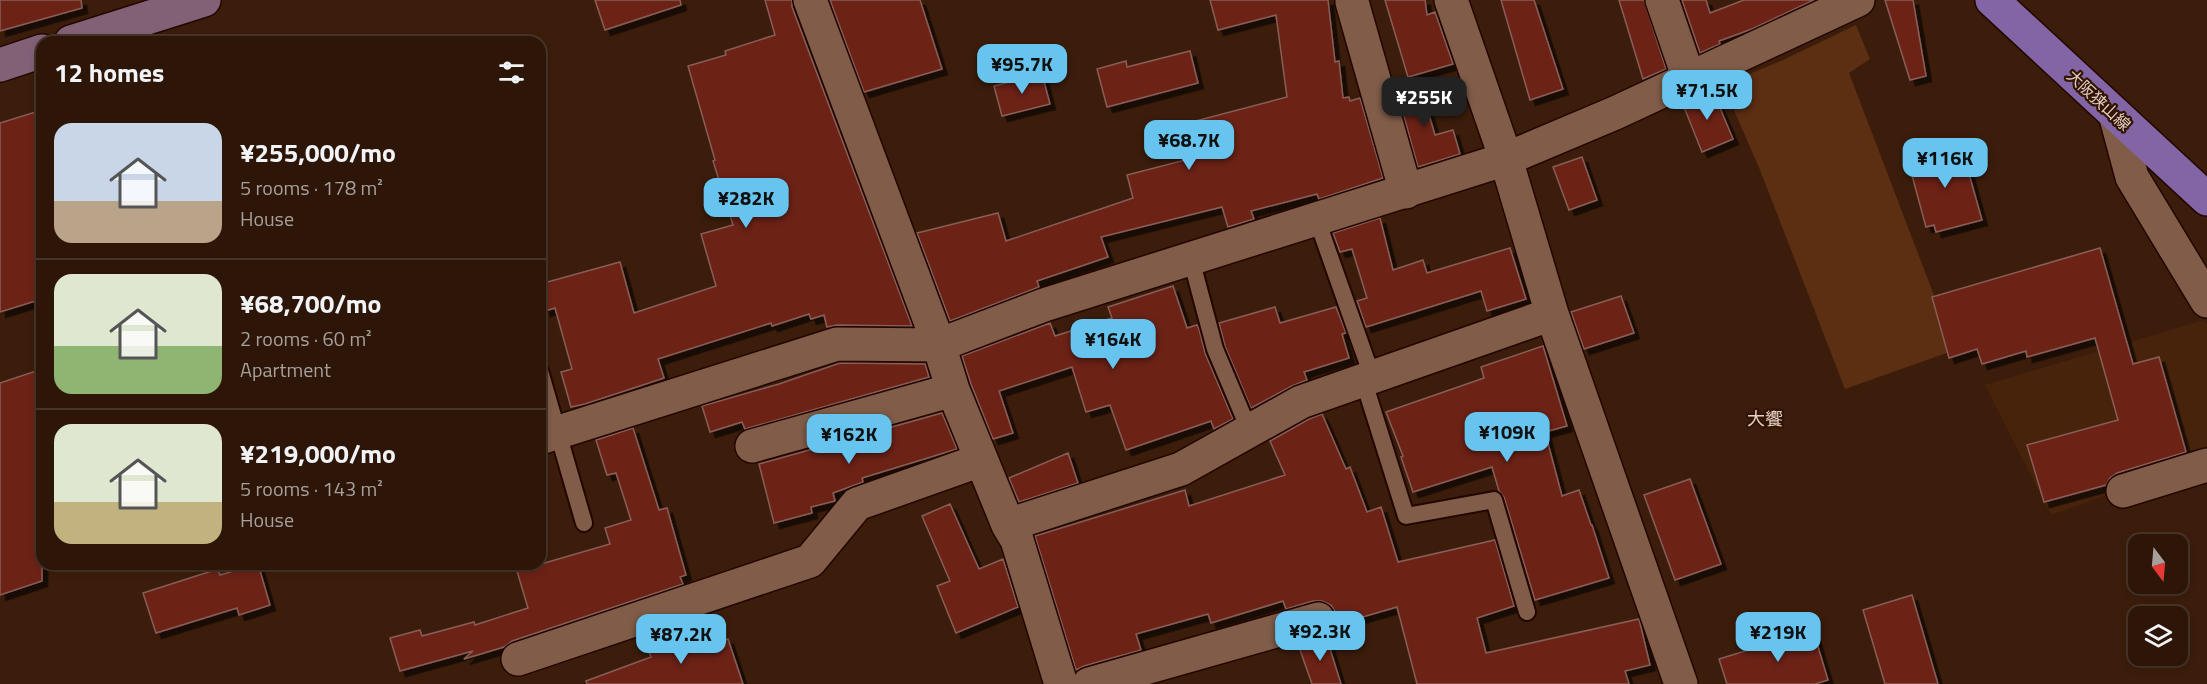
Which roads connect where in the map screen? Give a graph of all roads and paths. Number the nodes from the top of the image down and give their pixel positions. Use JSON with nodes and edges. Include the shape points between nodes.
{"nodes":[{"id":1,"x":204,"y":0,"type":"edge"},
{"id":2,"x":810,"y":0,"type":"edge"},
{"id":3,"x":1451,"y":0,"type":"edge"},
{"id":4,"x":1662,"y":0,"type":"edge"},
{"id":5,"x":1858,"y":0,"type":"edge"},
{"id":6,"x":1992,"y":0,"type":"edge"},
{"id":7,"x":1352,"y":2,"type":"dead end"},
{"id":8,"x":90,"y":36,"type":"edge"},
{"id":9,"x":36,"y":53,"type":"edge"},
{"id":10,"x":0,"y":65,"type":"edge"},
{"id":11,"x":1689,"y":79,"type":"junction"},
{"id":12,"x":2115,"y":114,"type":"junction"},
{"id":13,"x":1506,"y":159,"type":"junction"},
{"id":14,"x":1406,"y":192,"type":"junction"},
{"id":15,"x":2207,"y":199,"type":"edge"},
{"id":16,"x":1317,"y":220,"type":"junction"},
{"id":17,"x":1191,"y":260,"type":"junction"},
{"id":18,"x":2207,"y":301,"type":"edge"},
{"id":19,"x":1552,"y":314,"type":"junction"},
{"id":20,"x":939,"y":345,"type":"junction"},
{"id":21,"x":1368,"y":377,"type":"junction"},
{"id":22,"x":953,"y":390,"type":"junction"},
{"id":23,"x":546,"y":414,"type":"edge"},
{"id":24,"x":1250,"y":432,"type":"junction"},
{"id":25,"x":549,"y":435,"type":"edge"},
{"id":26,"x":752,"y":446,"type":"dead end"},
{"id":27,"x":981,"y":460,"type":"junction"},
{"id":28,"x":2207,"y":465,"type":"edge"},
{"id":29,"x":2123,"y":491,"type":"dead end"},
{"id":30,"x":584,"y":523,"type":"dead end"},
{"id":31,"x":1008,"y":525,"type":"junction"},
{"id":32,"x":1527,"y":612,"type":"dead end"},
{"id":33,"x":1318,"y":619,"type":"dead end"},
{"id":34,"x":518,"y":659,"type":"dead end"},
{"id":35,"x":1061,"y":684,"type":"edge"},
{"id":36,"x":1089,"y":684,"type":"edge"},
{"id":37,"x":1681,"y":684,"type":"edge"}],
"edges":[{"from":1,"to":8,"type":"main road"},
{"from":2,"to":20,"type":"street"},
{"from":3,"to":13,"type":"street"},
{"from":4,"to":11,"type":"street"},
{"from":5,"to":11,"type":"street"},
{"from":6,"to":12,"type":"main road","name":"大阪狭山線"},
{"from":7,"to":14,"type":"street"},
{"from":9,"to":10,"type":"main road"},
{"from":11,"to":13,"type":"street"},
{"from":12,"to":15,"type":"main road","name":"大阪狭山線"},
{"from":12,"to":18,"type":"street","via":[[2132,177]]},
{"from":13,"to":14,"type":"street"},
{"from":13,"to":19,"type":"street"},
{"from":14,"to":16,"type":"street"},
{"from":16,"to":17,"type":"street"},
{"from":16,"to":21,"type":"lane"},
{"from":17,"to":20,"type":"street","via":[[1044,305]]},
{"from":17,"to":24,"type":"lane","via":[[1215,349]]},
{"from":19,"to":21,"type":"street"},
{"from":19,"to":37,"type":"street"},
{"from":20,"to":22,"type":"street"},
{"from":20,"to":25,"type":"street","via":[[837,344]]},
{"from":21,"to":24,"type":"street","via":[[1301,402]]},
{"from":21,"to":32,"type":"lane","via":[[1406,516],[1494,500]]},
{"from":22,"to":26,"type":"street"},
{"from":22,"to":27,"type":"street"},
{"from":23,"to":25,"type":"lane"},
{"from":24,"to":31,"type":"street","via":[[1181,469]]},
{"from":25,"to":30,"type":"lane"},
{"from":27,"to":31,"type":"street"},
{"from":27,"to":34,"type":"street","via":[[857,504],[810,561]]},
{"from":28,"to":29,"type":"street"},
{"from":31,"to":35,"type":"street","via":[[1017,540]]},
{"from":33,"to":36,"type":"street"}]}
